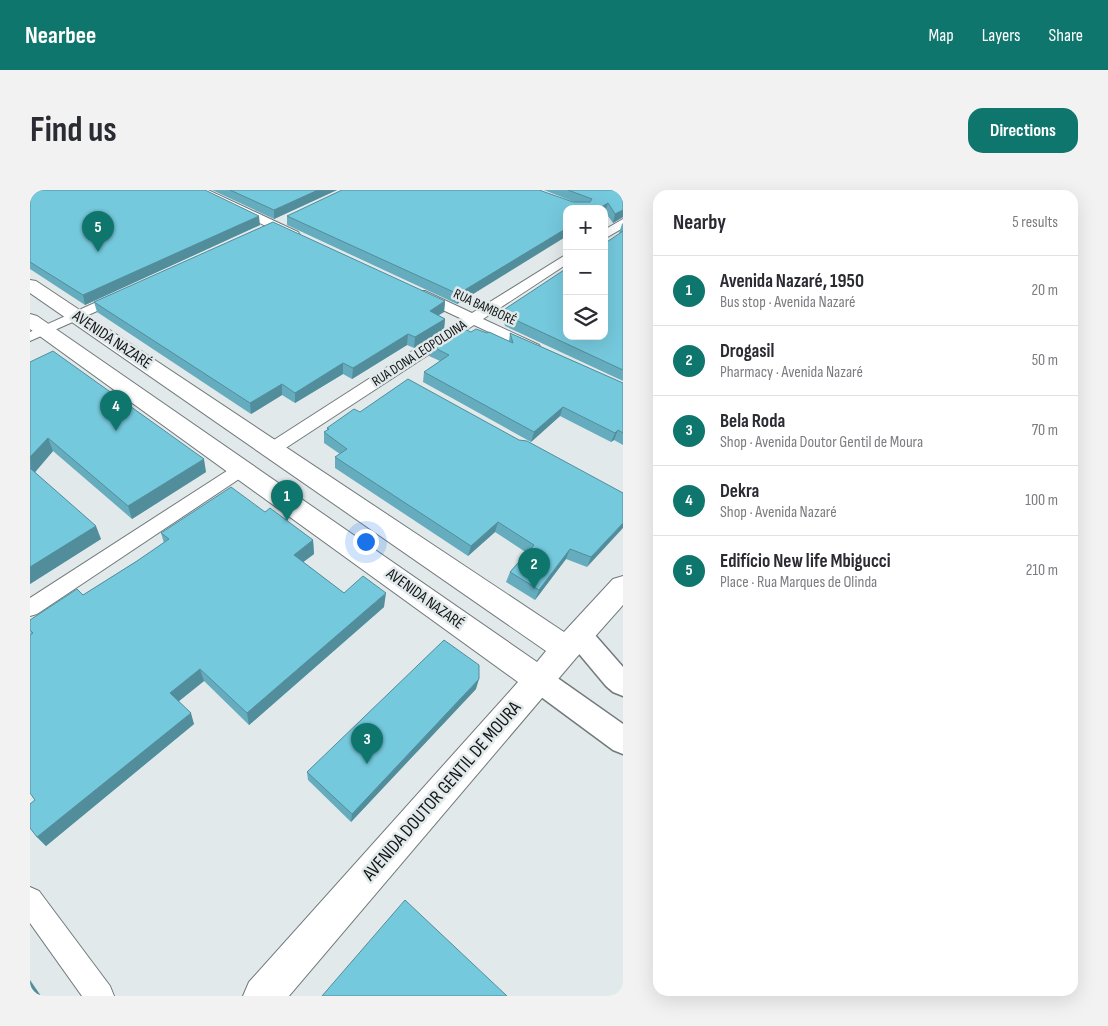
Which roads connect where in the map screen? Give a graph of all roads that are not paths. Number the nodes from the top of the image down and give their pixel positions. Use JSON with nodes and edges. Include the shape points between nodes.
{"nodes":[{"id":1,"x":198,"y":190,"type":"edge"},
{"id":2,"x":291,"y":218,"type":"edge"},
{"id":3,"x":608,"y":218,"type":"edge"},
{"id":4,"x":623,"y":223,"type":"edge"},
{"id":5,"x":274,"y":226,"type":"junction"},
{"id":6,"x":608,"y":232,"type":"edge"},
{"id":7,"x":256,"y":234,"type":"edge"},
{"id":8,"x":310,"y":243,"type":"edge"},
{"id":9,"x":563,"y":260,"type":"edge"},
{"id":10,"x":30,"y":285,"type":"edge"},
{"id":11,"x":133,"y":290,"type":"edge"},
{"id":12,"x":410,"y":290,"type":"edge"},
{"id":13,"x":77,"y":316,"type":"junction"},
{"id":14,"x":471,"y":318,"type":"junction"},
{"id":15,"x":35,"y":329,"type":"edge"},
{"id":16,"x":545,"y":353,"type":"edge"},
{"id":17,"x":390,"y":372,"type":"junction"},
{"id":18,"x":406,"y":381,"type":"edge"},
{"id":19,"x":272,"y":449,"type":"junction"},
{"id":20,"x":242,"y":469,"type":"junction"},
{"id":21,"x":623,"y":587,"type":"edge"},
{"id":22,"x":30,"y":608,"type":"edge"},
{"id":23,"x":573,"y":642,"type":"junction"},
{"id":24,"x":505,"y":656,"type":"junction"},
{"id":25,"x":539,"y":680,"type":"junction"},
{"id":26,"x":623,"y":684,"type":"edge"},
{"id":27,"x":511,"y":712,"type":"junction"},
{"id":28,"x":623,"y":741,"type":"edge"},
{"id":29,"x":30,"y":900,"type":"edge"},
{"id":30,"x":100,"y":996,"type":"edge"},
{"id":31,"x":263,"y":996,"type":"edge"}],
"edges":[{"from":1,"to":5,"type":"street"},
{"from":2,"to":5,"type":"street"},
{"from":3,"to":4,"type":"street"},
{"from":4,"to":6,"type":"street"},
{"from":5,"to":7,"type":"street"},
{"from":5,"to":8,"type":"street"},
{"from":9,"to":14,"type":"street","name":"RUA DONA LEOPOLDINA"},
{"from":10,"to":13,"type":"main road","name":"AVENIDA NAZARÉ"},
{"from":11,"to":13,"type":"street"},
{"from":12,"to":14,"type":"street","name":"RUA BAMBORÉ"},
{"from":13,"to":15,"type":"street"},
{"from":13,"to":19,"type":"main road","name":"AVENIDA NAZARÉ"},
{"from":14,"to":16,"type":"street","name":"RUA BAMBORÉ"},
{"from":14,"to":17,"type":"street","name":"RUA DONA LEOPOLDINA"},
{"from":15,"to":20,"type":"main road","name":"AVENIDA NAZARÉ"},
{"from":17,"to":18,"type":"street"},
{"from":17,"to":19,"type":"street","name":"RUA DONA LEOPOLDINA"},
{"from":19,"to":23,"type":"main road","name":"AVENIDA NAZARÉ"},
{"from":20,"to":22,"type":"street"},
{"from":20,"to":24,"type":"main road","name":"AVENIDA NAZARÉ"},
{"from":21,"to":23,"type":"main road","name":"AVENIDA DOUTOR GENTIL DE MOURA"},
{"from":23,"to":25,"type":"main road","name":"AVENIDA DOUTOR GENTIL DE MOURA"},
{"from":23,"to":26,"type":"street","name":"AVENIDA NAZARÉ"},
{"from":24,"to":25,"type":"main road","name":"AVENIDA NAZARÉ"},
{"from":24,"to":27,"type":"main road","via":[[512,686]]},
{"from":25,"to":27,"type":"main road","name":"AVENIDA DOUTOR GENTIL DE MOURA"},
{"from":25,"to":28,"type":"street","name":"AVENIDA NAZARÉ"},
{"from":27,"to":31,"type":"main road","name":"AVENIDA DOUTOR GENTIL DE MOURA"},
{"from":29,"to":30,"type":"street"}]}
